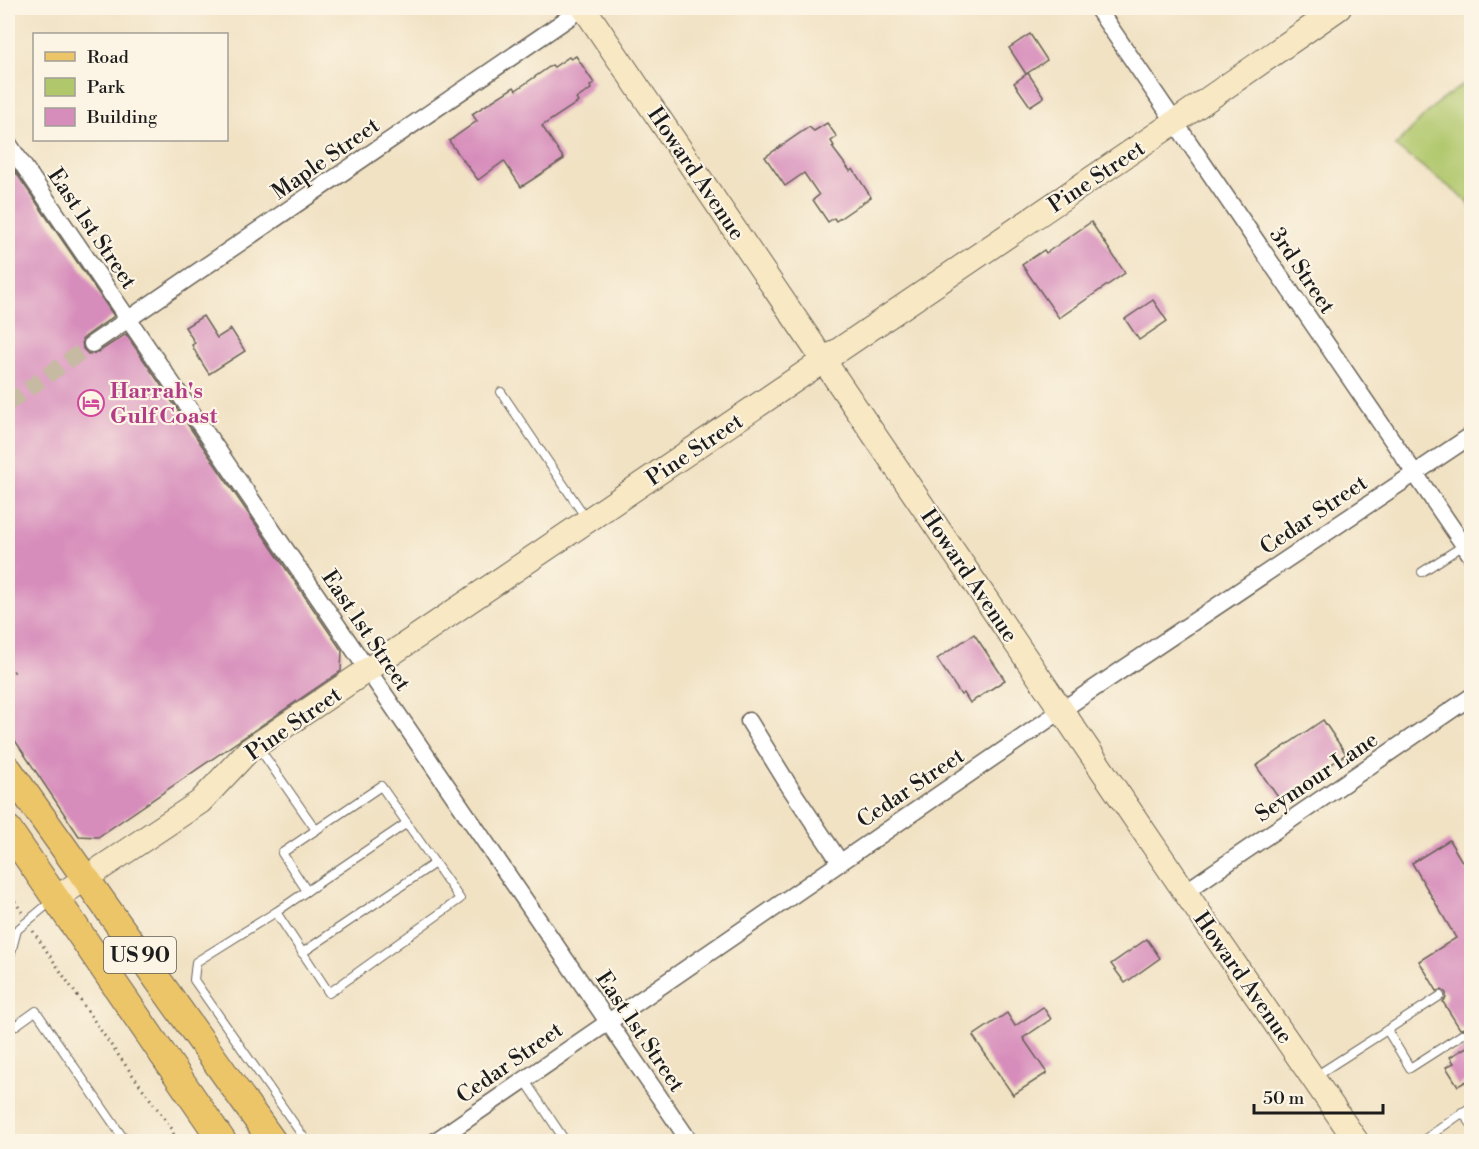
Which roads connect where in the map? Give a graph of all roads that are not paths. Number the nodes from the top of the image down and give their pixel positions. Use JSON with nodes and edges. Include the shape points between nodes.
{"nodes":[{"id":1,"x":583,"y":8,"type":"edge"},
{"id":2,"x":1097,"y":8,"type":"edge"},
{"id":3,"x":1339,"y":8,"type":"edge"},
{"id":4,"x":1175,"y":122,"type":"junction"},
{"id":5,"x":8,"y":143,"type":"edge"},
{"id":6,"x":128,"y":320,"type":"junction"},
{"id":7,"x":92,"y":345,"type":"tunnel mouth"},
{"id":8,"x":824,"y":360,"type":"junction"},
{"id":9,"x":501,"y":392,"type":"dead end"},
{"id":10,"x":1472,"y":435,"type":"edge"},
{"id":11,"x":1414,"y":473,"type":"junction"},
{"id":12,"x":588,"y":521,"type":"junction"},
{"id":13,"x":1468,"y":551,"type":"edge"},
{"id":14,"x":1422,"y":572,"type":"dead end"},
{"id":15,"x":368,"y":671,"type":"junction"},
{"id":16,"x":1472,"y":696,"type":"edge"},
{"id":17,"x":1062,"y":710,"type":"junction"},
{"id":18,"x":749,"y":721,"type":"dead end"},
{"id":19,"x":257,"y":745,"type":"junction"},
{"id":20,"x":8,"y":769,"type":"edge"},
{"id":21,"x":407,"y":823,"type":"junction"},
{"id":22,"x":8,"y":829,"type":"edge"},
{"id":23,"x":316,"y":830,"type":"junction"},
{"id":24,"x":840,"y":862,"type":"junction"},
{"id":25,"x":435,"y":863,"type":"junction"},
{"id":26,"x":85,"y":879,"type":"junction"},
{"id":27,"x":307,"y":891,"type":"junction"},
{"id":28,"x":1185,"y":892,"type":"junction"},
{"id":29,"x":56,"y":898,"type":"junction"},
{"id":30,"x":276,"y":912,"type":"junction"},
{"id":31,"x":8,"y":930,"type":"edge"},
{"id":32,"x":17,"y":930,"type":"junction"},
{"id":33,"x":302,"y":953,"type":"junction"},
{"id":34,"x":8,"y":957,"type":"edge"},
{"id":35,"x":1440,"y":996,"type":"dead end"},
{"id":36,"x":607,"y":1021,"type":"junction"},
{"id":37,"x":1387,"y":1030,"type":"junction"},
{"id":38,"x":8,"y":1031,"type":"edge"},
{"id":39,"x":1463,"y":1034,"type":"dead end"},
{"id":40,"x":1313,"y":1078,"type":"junction"},
{"id":41,"x":524,"y":1079,"type":"junction"},
{"id":42,"x":1472,"y":1106,"type":"edge"},
{"id":43,"x":1462,"y":1112,"type":"junction"},
{"id":44,"x":1472,"y":1125,"type":"edge"},
{"id":45,"x":436,"y":1141,"type":"edge"},
{"id":46,"x":126,"y":1142,"type":"edge"},
{"id":47,"x":223,"y":1142,"type":"edge"},
{"id":48,"x":273,"y":1142,"type":"edge"},
{"id":49,"x":307,"y":1142,"type":"edge"},
{"id":50,"x":566,"y":1142,"type":"edge"},
{"id":51,"x":690,"y":1142,"type":"edge"},
{"id":52,"x":1357,"y":1142,"type":"edge"},
{"id":53,"x":1421,"y":1142,"type":"edge"}],
"edges":[{"from":1,"to":6,"type":"street","name":"Maple Street"},
{"from":1,"to":8,"type":"street","name":"Howard Avenue"},
{"from":2,"to":4,"type":"street","name":"3rd Street"},
{"from":3,"to":4,"type":"street","name":"Pine Street"},
{"from":4,"to":8,"type":"street","name":"Pine Street"},
{"from":4,"to":11,"type":"street","name":"3rd Street"},
{"from":5,"to":6,"type":"street","name":"East 1st Street"},
{"from":6,"to":7,"type":"street","name":"Maple Street"},
{"from":6,"to":15,"type":"street","name":"East 1st Street"},
{"from":8,"to":12,"type":"street","name":"Pine Street"},
{"from":8,"to":17,"type":"street","name":"Howard Avenue"},
{"from":9,"to":12,"type":"lane"},
{"from":10,"to":11,"type":"street","name":"Cedar Street"},
{"from":11,"to":13,"type":"street","name":"3rd Street"},
{"from":11,"to":17,"type":"street","name":"Cedar Street"},
{"from":12,"to":15,"type":"street","name":"Pine Street"},
{"from":13,"to":14,"type":"lane"},
{"from":15,"to":19,"type":"street","name":"Pine Street"},
{"from":15,"to":36,"type":"street","name":"East 1st Street"},
{"from":16,"to":28,"type":"street","name":"Seymour Lane"},
{"from":17,"to":24,"type":"street","name":"Cedar Street"},
{"from":17,"to":28,"type":"street","name":"Howard Avenue"},
{"from":18,"to":24,"type":"street"},
{"from":19,"to":23,"type":"lane"},
{"from":19,"to":26,"type":"street","name":"Pine Street","via":[[200,802]]},
{"from":20,"to":26,"type":"main road","number":"US 90"},
{"from":21,"to":23,"type":"lane","via":[[381,786]]},
{"from":21,"to":25,"type":"lane"},
{"from":21,"to":27,"type":"lane"},
{"from":22,"to":29,"type":"main road","number":"US 90"},
{"from":23,"to":27,"type":"lane","via":[[282,853]]},
{"from":24,"to":36,"type":"street","name":"Cedar Street"},
{"from":25,"to":33,"type":"lane"},
{"from":25,"to":33,"type":"lane","via":[[460,899],[329,993]]},
{"from":26,"to":29,"type":"street","name":"Pine Street"},
{"from":26,"to":48,"type":"main road","number":"US 90"},
{"from":27,"to":30,"type":"lane"},
{"from":28,"to":40,"type":"street","name":"Howard Avenue"},
{"from":29,"to":32,"type":"lane"},
{"from":29,"to":47,"type":"main road","number":"US 90"},
{"from":30,"to":33,"type":"lane"},
{"from":30,"to":49,"type":"lane","via":[[196,962],[194,980]]},
{"from":31,"to":32,"type":"lane"},
{"from":32,"to":34,"type":"lane"},
{"from":35,"to":37,"type":"lane"},
{"from":36,"to":41,"type":"street","name":"Cedar Street"},
{"from":36,"to":51,"type":"street","name":"East 1st Street"},
{"from":37,"to":39,"type":"lane","via":[[1410,1068]]},
{"from":37,"to":40,"type":"lane"},
{"from":38,"to":46,"type":"lane","via":[[36,1011]]},
{"from":40,"to":52,"type":"street","name":"Howard Avenue"},
{"from":41,"to":45,"type":"street","name":"Cedar Street"},
{"from":41,"to":50,"type":"lane"},
{"from":42,"to":43,"type":"lane"},
{"from":43,"to":44,"type":"lane"},
{"from":43,"to":53,"type":"lane"}]}
